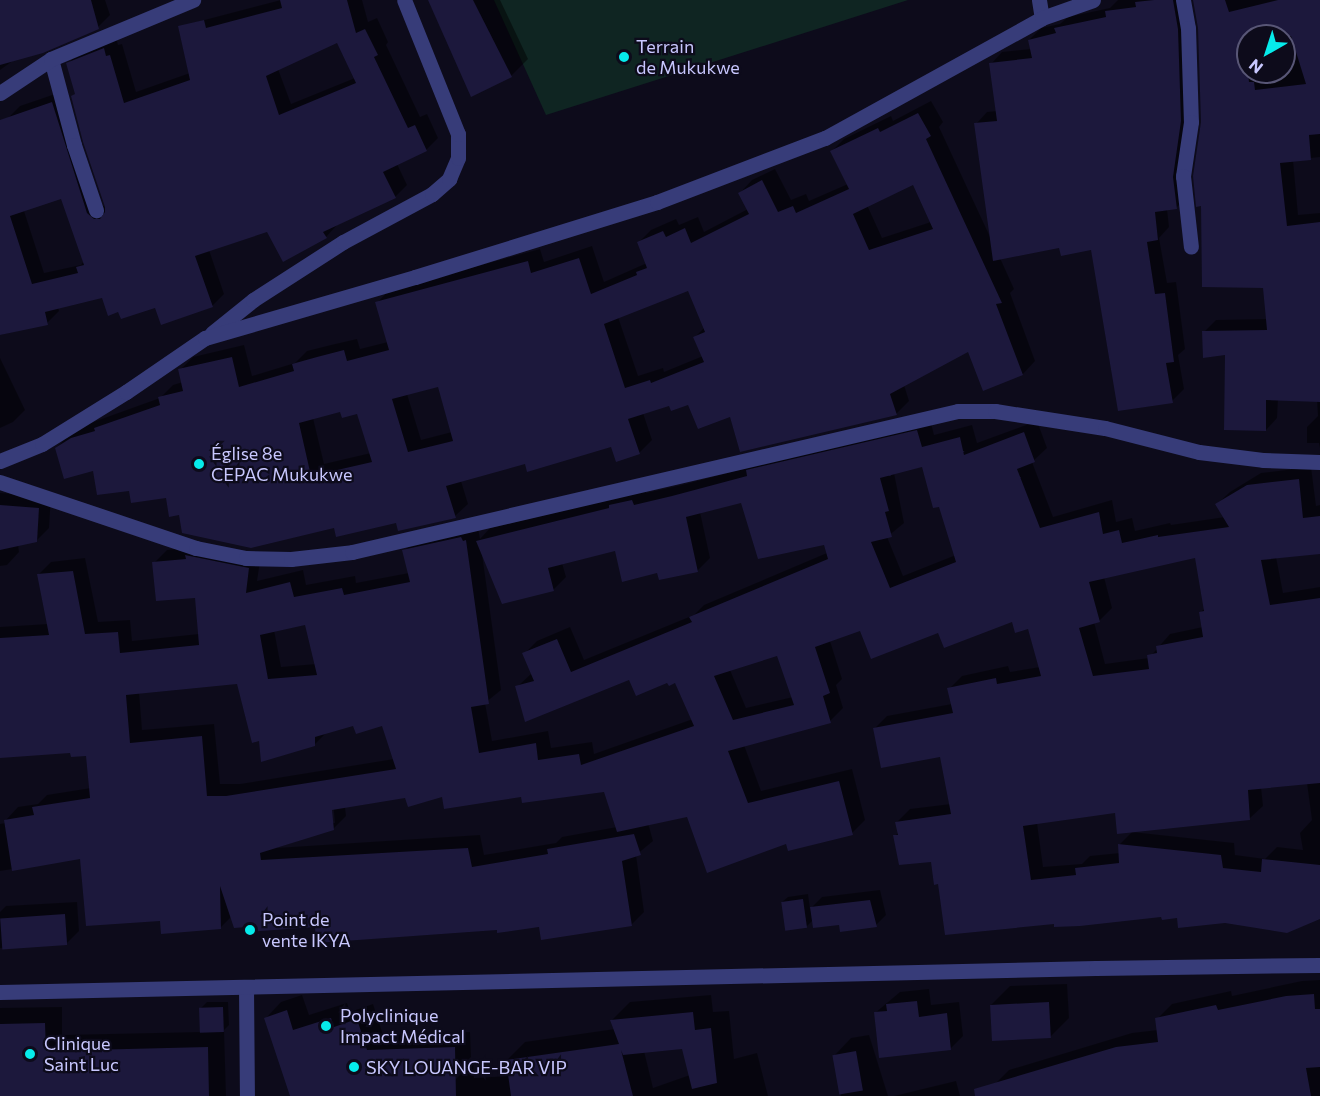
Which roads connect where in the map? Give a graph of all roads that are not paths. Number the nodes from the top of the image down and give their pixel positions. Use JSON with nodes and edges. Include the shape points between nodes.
{"nodes":[{"id":1,"x":193,"y":0,"type":"edge"},
{"id":2,"x":404,"y":0,"type":"edge"},
{"id":3,"x":1039,"y":0,"type":"edge"},
{"id":4,"x":1093,"y":0,"type":"edge"},
{"id":5,"x":1183,"y":0,"type":"edge"},
{"id":6,"x":1042,"y":18,"type":"junction"},
{"id":7,"x":51,"y":59,"type":"junction"},
{"id":8,"x":0,"y":93,"type":"edge"},
{"id":9,"x":96,"y":210,"type":"dead end"},
{"id":10,"x":1191,"y":247,"type":"dead end"},
{"id":11,"x":205,"y":338,"type":"junction"},
{"id":12,"x":0,"y":461,"type":"edge"},
{"id":13,"x":1320,"y":462,"type":"edge"},
{"id":14,"x":0,"y":482,"type":"edge"},
{"id":15,"x":1320,"y":965,"type":"edge"},
{"id":16,"x":246,"y":987,"type":"junction"},
{"id":17,"x":0,"y":992,"type":"edge"},
{"id":18,"x":247,"y":1096,"type":"edge"}],
"edges":[{"from":1,"to":7,"type":"street"},
{"from":2,"to":11,"type":"street","via":[[458,134],[458,158],[450,179],[432,194],[343,242]]},
{"from":3,"to":6,"type":"street"},
{"from":4,"to":6,"type":"street"},
{"from":5,"to":10,"type":"street","via":[[1188,28],[1191,122],[1183,176]]},
{"from":6,"to":11,"type":"street","via":[[825,138],[657,202]]},
{"from":7,"to":8,"type":"street"},
{"from":7,"to":9,"type":"street"},
{"from":11,"to":12,"type":"street","via":[[42,444]]},
{"from":13,"to":14,"type":"street","via":[[1199,452],[1094,427],[995,411],[958,411],[352,552],[291,559],[246,558],[196,548]]},
{"from":15,"to":16,"type":"street"},
{"from":16,"to":17,"type":"street"},
{"from":16,"to":18,"type":"street"}]}
